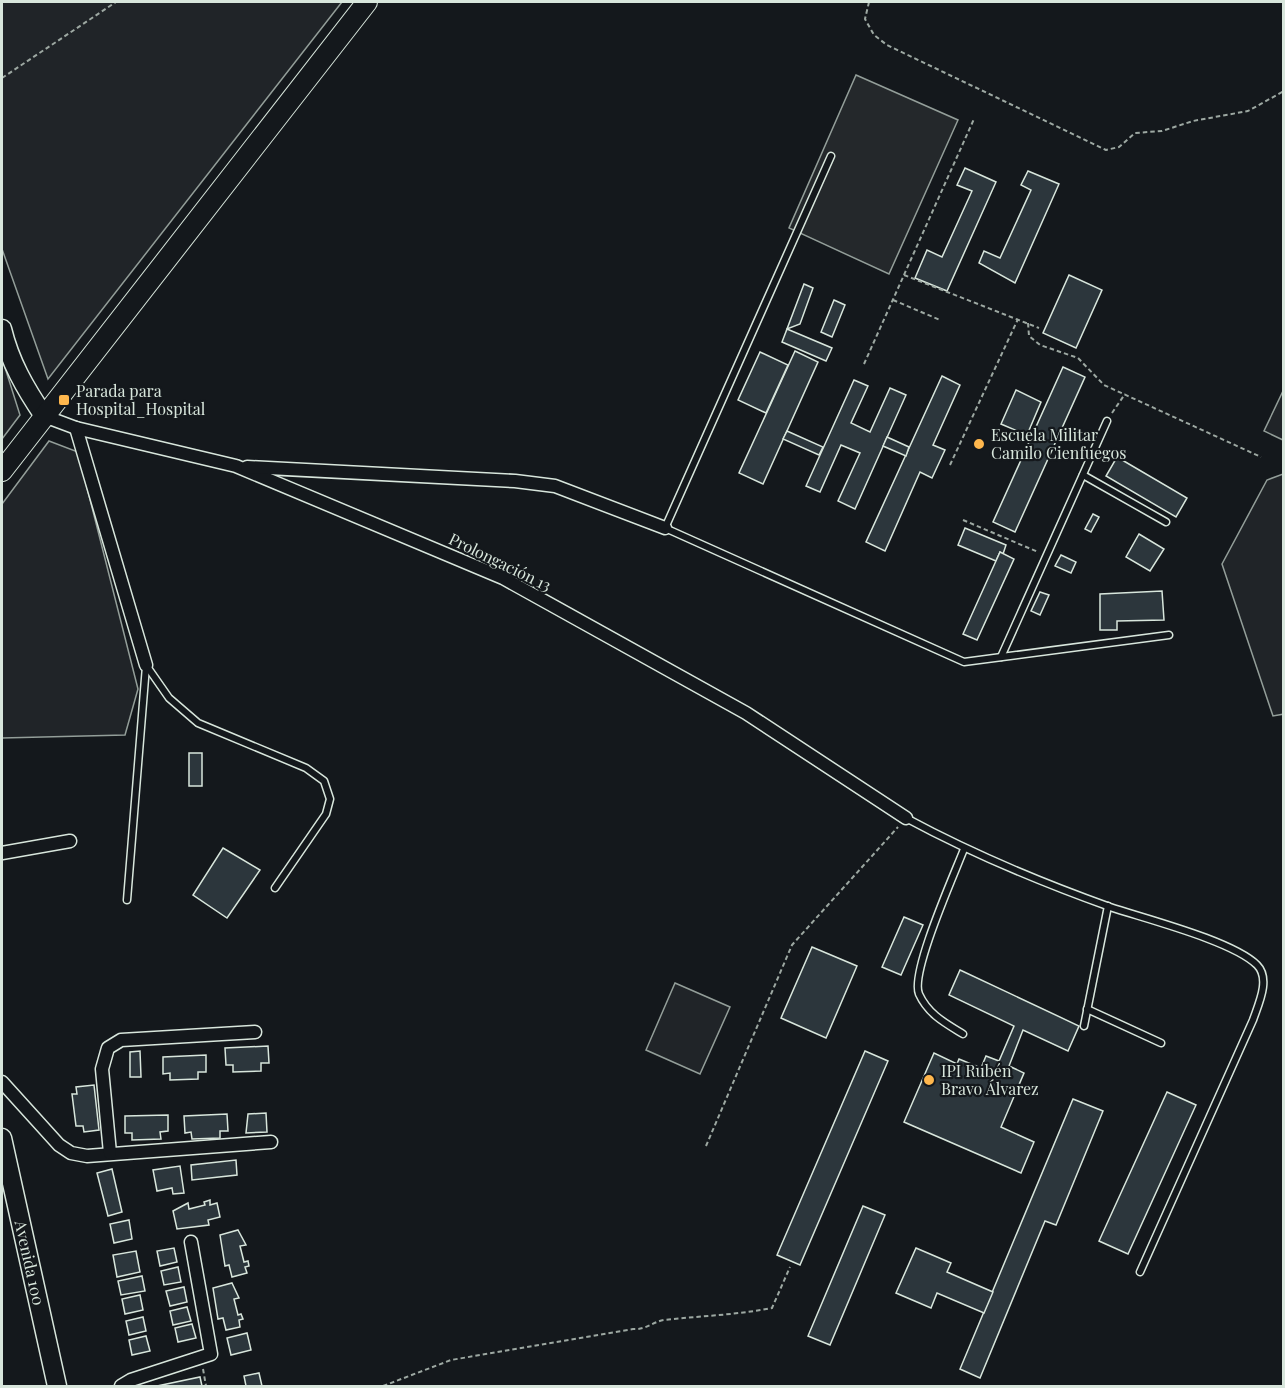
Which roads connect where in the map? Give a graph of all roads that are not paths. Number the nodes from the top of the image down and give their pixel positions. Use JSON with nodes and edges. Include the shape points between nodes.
{"nodes":[{"id":1,"x":367,"y":2,"type":"edge"},
{"id":2,"x":831,"y":156,"type":"dead end"},
{"id":3,"x":2,"y":329,"type":"edge"},
{"id":4,"x":44,"y":416,"type":"junction"},
{"id":5,"x":1107,"y":421,"type":"road end"},
{"id":6,"x":76,"y":428,"type":"junction"},
{"id":7,"x":237,"y":466,"type":"junction"},
{"id":8,"x":2,"y":471,"type":"edge"},
{"id":9,"x":1083,"y":475,"type":"junction"},
{"id":10,"x":1166,"y":522,"type":"dead end"},
{"id":11,"x":665,"y":528,"type":"junction"},
{"id":12,"x":1168,"y":635,"type":"dead end"},
{"id":13,"x":1000,"y":657,"type":"junction"},
{"id":14,"x":146,"y":665,"type":"junction"},
{"id":15,"x":906,"y":818,"type":"joint"},
{"id":16,"x":70,"y":841,"type":"dead end"},
{"id":17,"x":964,"y":849,"type":"junction"},
{"id":18,"x":2,"y":853,"type":"edge"},
{"id":19,"x":276,"y":888,"type":"dead end"},
{"id":20,"x":128,"y":900,"type":"dead end"},
{"id":21,"x":1108,"y":906,"type":"junction"},
{"id":22,"x":1087,"y":1009,"type":"junction"},
{"id":23,"x":1084,"y":1026,"type":"dead end"},
{"id":24,"x":255,"y":1032,"type":"dead end"},
{"id":25,"x":963,"y":1034,"type":"dead end"},
{"id":26,"x":1161,"y":1043,"type":"dead end"},
{"id":27,"x":2,"y":1082,"type":"edge"},
{"id":28,"x":2,"y":1138,"type":"edge"},
{"id":29,"x":271,"y":1142,"type":"dead end"},
{"id":30,"x":110,"y":1153,"type":"junction"},
{"id":31,"x":191,"y":1242,"type":"dead end"},
{"id":32,"x":1140,"y":1272,"type":"dead end"},
{"id":33,"x":57,"y":1386,"type":"edge"},
{"id":34,"x":121,"y":1386,"type":"edge"}],
"edges":[{"from":1,"to":4,"type":"main road"},
{"from":2,"to":11,"type":"lane"},
{"from":3,"to":4,"type":"street","via":[[24,387]]},
{"from":4,"to":6,"type":"street","name":"Prolongación 13"},
{"from":4,"to":8,"type":"main road"},
{"from":5,"to":9,"type":"lane"},
{"from":6,"to":7,"type":"street","name":"Prolongación 13"},
{"from":6,"to":14,"type":"street"},
{"from":7,"to":11,"type":"street","via":[[555,486]]},
{"from":7,"to":15,"type":"street","name":"Prolongación 13","via":[[503,578],[746,714]]},
{"from":9,"to":10,"type":"lane"},
{"from":9,"to":13,"type":"lane"},
{"from":11,"to":13,"type":"lane","via":[[964,662]]},
{"from":12,"to":13,"type":"lane"},
{"from":14,"to":19,"type":"lane","via":[[169,698],[198,723],[306,768],[324,781],[330,799],[326,814]]},
{"from":14,"to":20,"type":"lane"},
{"from":15,"to":17,"type":"lane"},
{"from":16,"to":18,"type":"street"},
{"from":17,"to":21,"type":"lane"},
{"from":17,"to":25,"type":"lane","via":[[920,966],[918,993],[933,1016]]},
{"from":21,"to":22,"type":"lane"},
{"from":21,"to":32,"type":"lane","via":[[1236,949],[1259,966],[1264,983],[1253,1020]]},
{"from":22,"to":23,"type":"lane"},
{"from":22,"to":26,"type":"lane"},
{"from":24,"to":30,"type":"street","via":[[121,1040],[108,1048],[102,1069]]},
{"from":27,"to":30,"type":"street","via":[[59,1145],[71,1153]]},
{"from":28,"to":33,"type":"street","name":"Avenida 100"},
{"from":29,"to":30,"type":"street"},
{"from":31,"to":34,"type":"street","via":[[211,1354]]}]}
